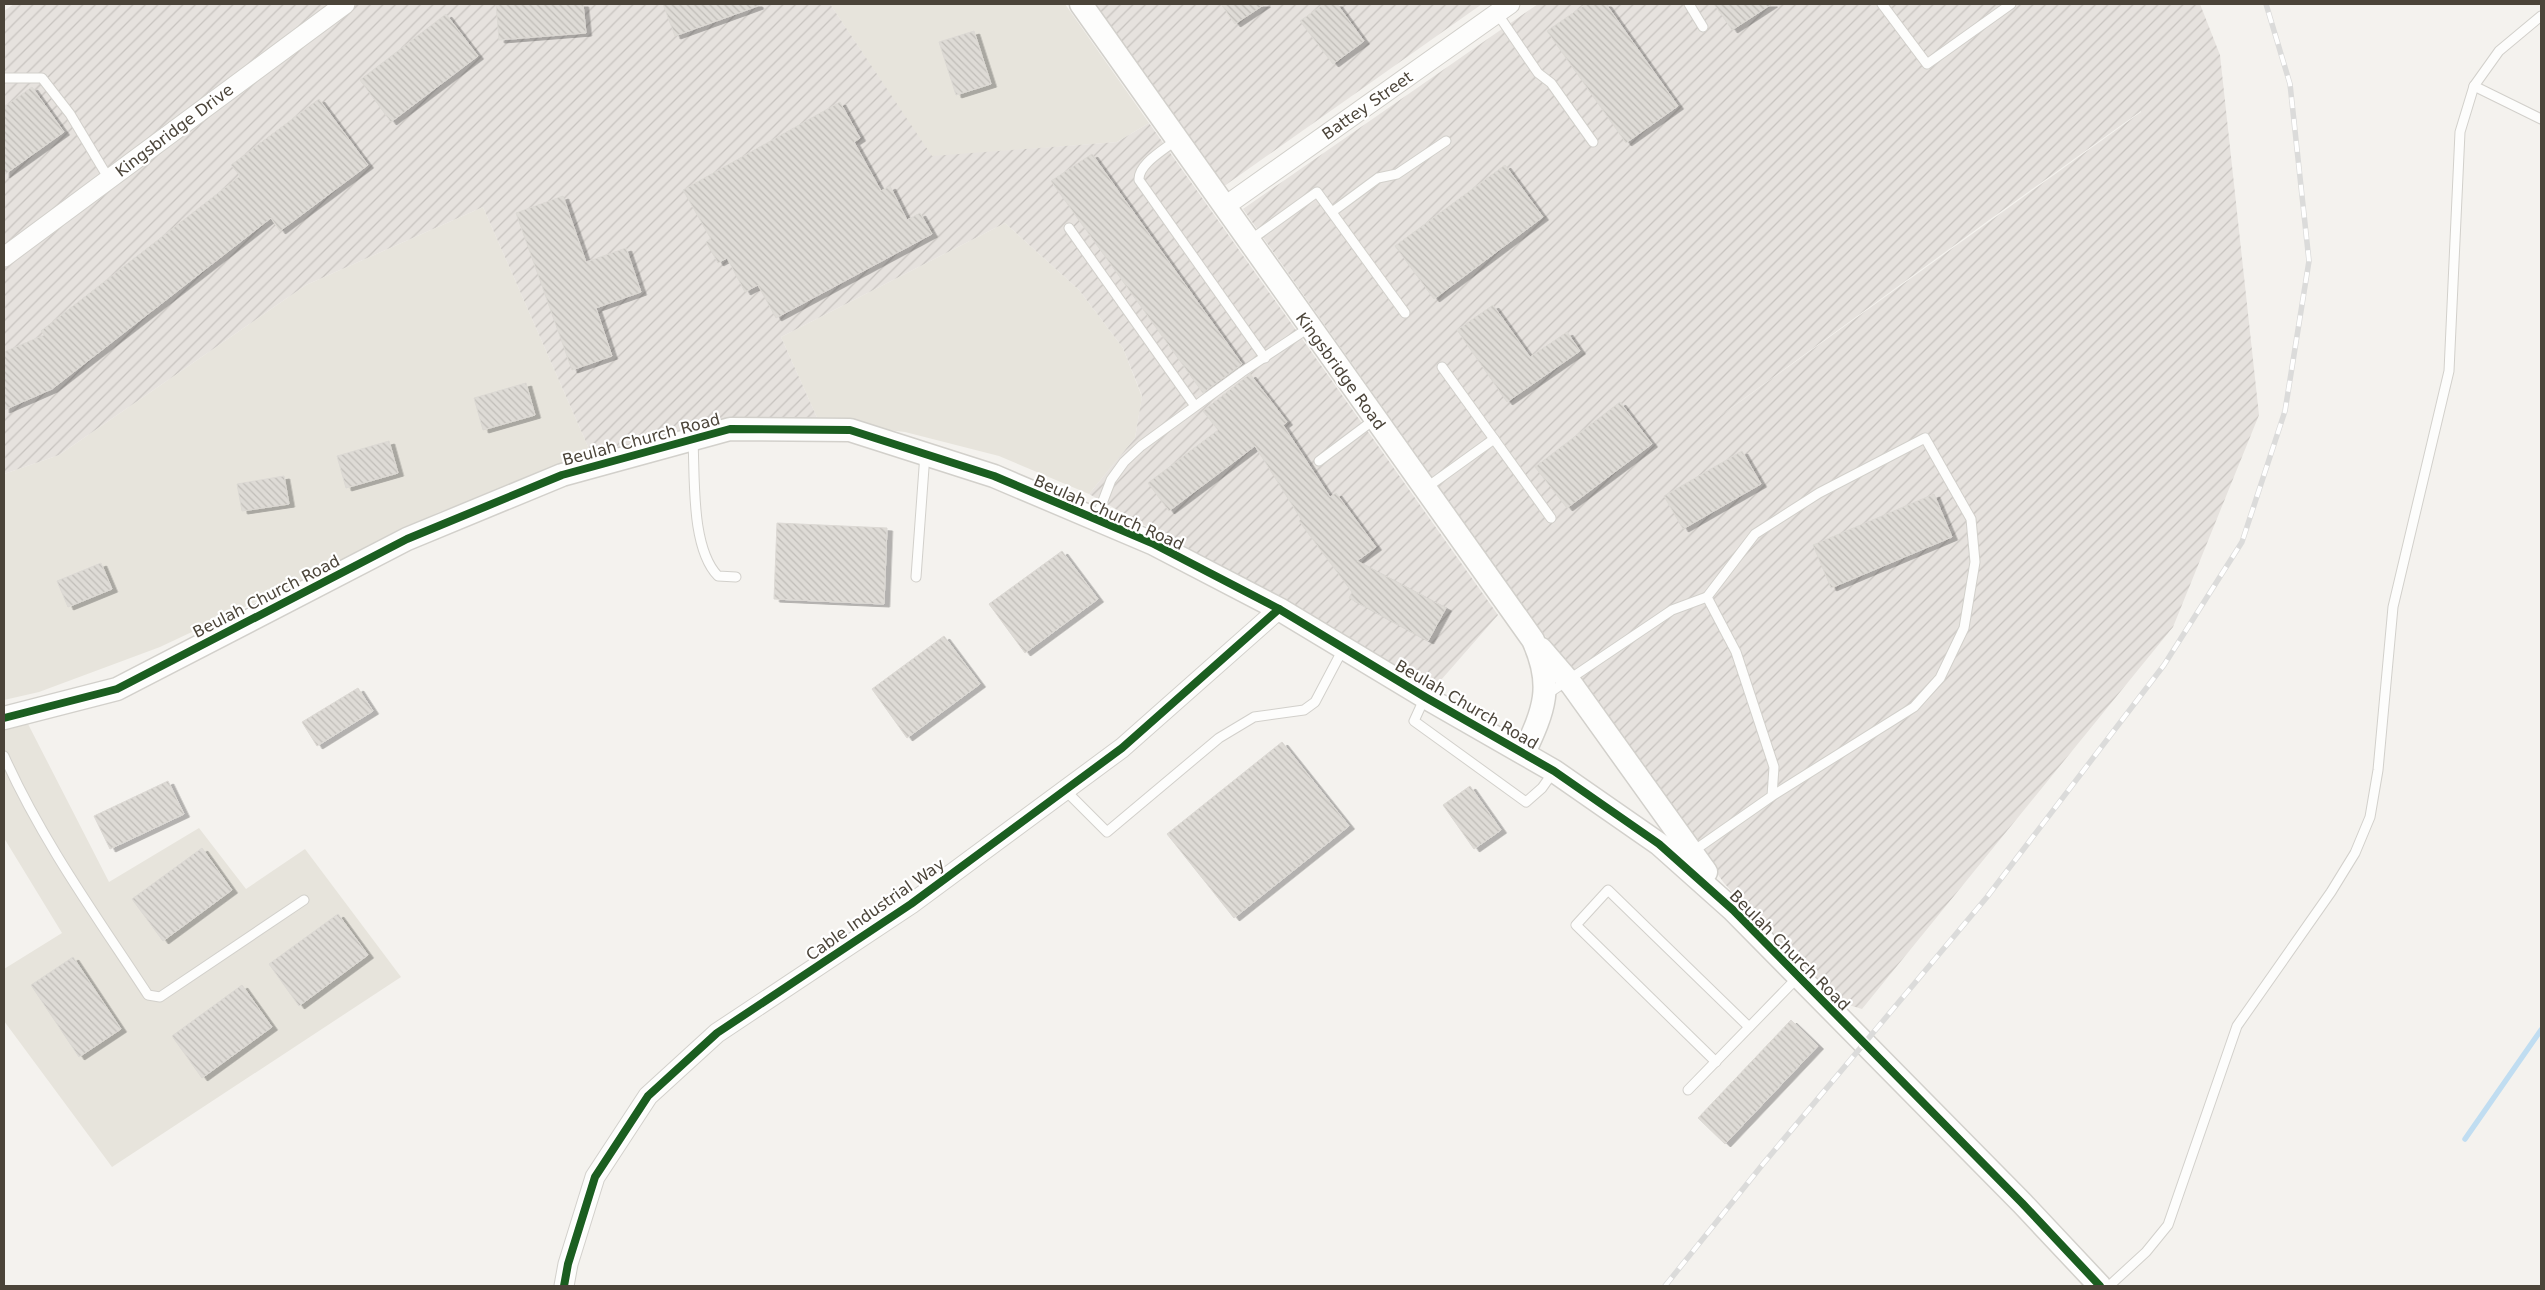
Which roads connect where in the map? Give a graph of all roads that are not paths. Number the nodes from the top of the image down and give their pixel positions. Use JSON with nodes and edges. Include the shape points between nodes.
{"nodes":[{"id":1,"x":345,"y":4,"type":"edge"},
{"id":2,"x":1081,"y":4,"type":"edge"},
{"id":3,"x":1689,"y":4,"type":"edge"},
{"id":4,"x":1882,"y":4,"type":"edge"},
{"id":5,"x":2011,"y":4,"type":"edge"},
{"id":6,"x":1503,"y":8,"type":"edge"},
{"id":7,"x":2541,"y":16,"type":"edge"},
{"id":8,"x":1703,"y":27,"type":"dead end"},
{"id":9,"x":4,"y":78,"type":"edge"},
{"id":10,"x":2474,"y":86,"type":"junction"},
{"id":11,"x":2541,"y":119,"type":"edge"},
{"id":12,"x":1176,"y":140,"type":"junction"},
{"id":13,"x":1446,"y":140,"type":"dead end"},
{"id":14,"x":1593,"y":142,"type":"dead end"},
{"id":15,"x":109,"y":179,"type":"junction"},
{"id":16,"x":1224,"y":207,"type":"junction"},
{"id":17,"x":1332,"y":212,"type":"junction"},
{"id":18,"x":1069,"y":228,"type":"dead end"},
{"id":19,"x":1248,"y":242,"type":"junction"},
{"id":20,"x":5,"y":252,"type":"edge"},
{"id":21,"x":1404,"y":313,"type":"dead end"},
{"id":22,"x":1310,"y":327,"type":"junction"},
{"id":23,"x":1265,"y":358,"type":"junction"},
{"id":24,"x":1442,"y":367,"type":"dead end"},
{"id":25,"x":1195,"y":406,"type":"junction"},
{"id":26,"x":1376,"y":419,"type":"junction"},
{"id":27,"x":1494,"y":439,"type":"junction"},
{"id":28,"x":692,"y":441,"type":"junction"},
{"id":29,"x":925,"y":454,"type":"junction"},
{"id":30,"x":1319,"y":461,"type":"dead end"},
{"id":31,"x":1426,"y":488,"type":"junction"},
{"id":32,"x":1551,"y":518,"type":"dead end"},
{"id":33,"x":1096,"y":520,"type":"junction"},
{"id":34,"x":736,"y":577,"type":"dead end"},
{"id":35,"x":916,"y":577,"type":"dead end"},
{"id":36,"x":1707,"y":597,"type":"junction"},
{"id":37,"x":1279,"y":609,"type":"junction"},
{"id":38,"x":1533,"y":640,"type":"junction"},
{"id":39,"x":1343,"y":649,"type":"junction"},
{"id":40,"x":1567,"y":679,"type":"junction"},
{"id":41,"x":1544,"y":697,"type":"junction"},
{"id":42,"x":1425,"y":698,"type":"junction"},
{"id":43,"x":4,"y":718,"type":"edge"},
{"id":44,"x":1524,"y":753,"type":"junction"},
{"id":45,"x":4,"y":756,"type":"edge"},
{"id":46,"x":1554,"y":771,"type":"junction"},
{"id":47,"x":1065,"y":790,"type":"junction"},
{"id":48,"x":1772,"y":796,"type":"junction"},
{"id":49,"x":1686,"y":856,"type":"junction"},
{"id":50,"x":304,"y":900,"type":"dead end"},
{"id":51,"x":1798,"y":976,"type":"junction"},
{"id":52,"x":1749,"y":1027,"type":"junction"},
{"id":53,"x":1716,"y":1062,"type":"junction"},
{"id":54,"x":1688,"y":1090,"type":"dead end"},
{"id":55,"x":564,"y":1286,"type":"edge"},
{"id":56,"x":2100,"y":1286,"type":"edge"},
{"id":57,"x":2109,"y":1286,"type":"edge"}],
"edges":[{"from":1,"to":15,"type":"street","name":"Kingsbridge Drive"},
{"from":2,"to":12,"type":"street","name":"Kingsbridge Road"},
{"from":3,"to":8,"type":"lane"},
{"from":4,"to":5,"type":"lane","via":[[1927,64]]},
{"from":6,"to":14,"type":"lane","via":[[1538,74],[1551,83]]},
{"from":6,"to":16,"type":"street","name":"Battey Street"},
{"from":7,"to":10,"type":"lane","via":[[2500,51]]},
{"from":9,"to":15,"type":"lane","via":[[42,78],[70,114]]},
{"from":10,"to":11,"type":"lane"},
{"from":10,"to":57,"type":"lane","via":[[2460,132],[2448,371],[2393,607],[2378,770],[2370,818],[2331,892],[2238,1026],[2168,1225],[2146,1252]]},
{"from":12,"to":16,"type":"street","name":"Kingsbridge Road"},
{"from":12,"to":23,"type":"lane","via":[[1142,168],[1139,180]]},
{"from":13,"to":17,"type":"lane","via":[[1397,174],[1378,178]]},
{"from":15,"to":20,"type":"street","name":"Kingsbridge Drive"},
{"from":16,"to":19,"type":"street","name":"Kingsbridge Road"},
{"from":17,"to":19,"type":"lane","via":[[1317,192]]},
{"from":17,"to":21,"type":"lane"},
{"from":18,"to":25,"type":"lane"},
{"from":19,"to":22,"type":"street","name":"Kingsbridge Road"},
{"from":22,"to":23,"type":"lane"},
{"from":22,"to":26,"type":"street","name":"Kingsbridge Road"},
{"from":23,"to":25,"type":"lane"},
{"from":24,"to":27,"type":"lane"},
{"from":25,"to":33,"type":"lane","via":[[1140,446],[1124,462],[1111,480]]},
{"from":26,"to":30,"type":"lane"},
{"from":26,"to":31,"type":"street","name":"Kingsbridge Road"},
{"from":27,"to":31,"type":"lane"},
{"from":27,"to":32,"type":"lane"},
{"from":28,"to":29,"type":"street","name":"Beulah Church Road","via":[[730,429],[850,430]]},
{"from":28,"to":34,"type":"lane","via":[[702,548],[710,568],[718,576]]},
{"from":28,"to":43,"type":"street","name":"Beulah Church Road","via":[[562,475],[408,539],[117,689]]},
{"from":29,"to":33,"type":"street","name":"Beulah Church Road","via":[[994,476]]},
{"from":29,"to":35,"type":"lane"},
{"from":31,"to":38,"type":"street","name":"Kingsbridge Road"},
{"from":33,"to":37,"type":"street","name":"Beulah Church Road","via":[[1152,543]]},
{"from":36,"to":40,"type":"lane","via":[[1672,610]]},
{"from":36,"to":48,"type":"lane","via":[[1736,652],[1774,767]]},
{"from":36,"to":48,"type":"lane","via":[[1755,534],[1819,493],[1925,438],[1972,520],[1975,562],[1964,628],[1940,678],[1914,707]]},
{"from":37,"to":39,"type":"street","name":"Beulah Church Road"},
{"from":37,"to":47,"type":"street","name":"Cable Industrial Way","via":[[1122,748]]},
{"from":38,"to":40,"type":"street"},
{"from":38,"to":41,"type":"street","name":"Kingsbridge Road","via":[[1543,661]]},
{"from":39,"to":42,"type":"street","name":"Beulah Church Road"},
{"from":39,"to":47,"type":"lane","via":[[1315,702],[1304,710],[1254,717],[1220,738],[1107,832]]},
{"from":40,"to":41,"type":"lane"},
{"from":40,"to":49,"type":"street"},
{"from":41,"to":44,"type":"street","name":"Kingsbridge Road","via":[[1540,719]]},
{"from":42,"to":44,"type":"street","name":"Beulah Church Road"},
{"from":42,"to":46,"type":"lane","via":[[1414,721],[1526,802]]},
{"from":44,"to":46,"type":"street","name":"Beulah Church Road"},
{"from":45,"to":50,"type":"lane","via":[[24,801],[65,870],[148,995],[160,997]]},
{"from":46,"to":49,"type":"street","name":"Beulah Church Road","via":[[1659,844]]},
{"from":47,"to":55,"type":"street","name":"Cable Industrial Way","via":[[911,904],[717,1033],[648,1096],[595,1177]]},
{"from":48,"to":49,"type":"lane"},
{"from":49,"to":51,"type":"street","name":"Beulah Church Road"},
{"from":51,"to":52,"type":"lane"},
{"from":51,"to":56,"type":"street","name":"Beulah Church Road"},
{"from":52,"to":53,"type":"lane"},
{"from":52,"to":53,"type":"lane","via":[[1608,890],[1576,925]]},
{"from":53,"to":54,"type":"lane"}]}
